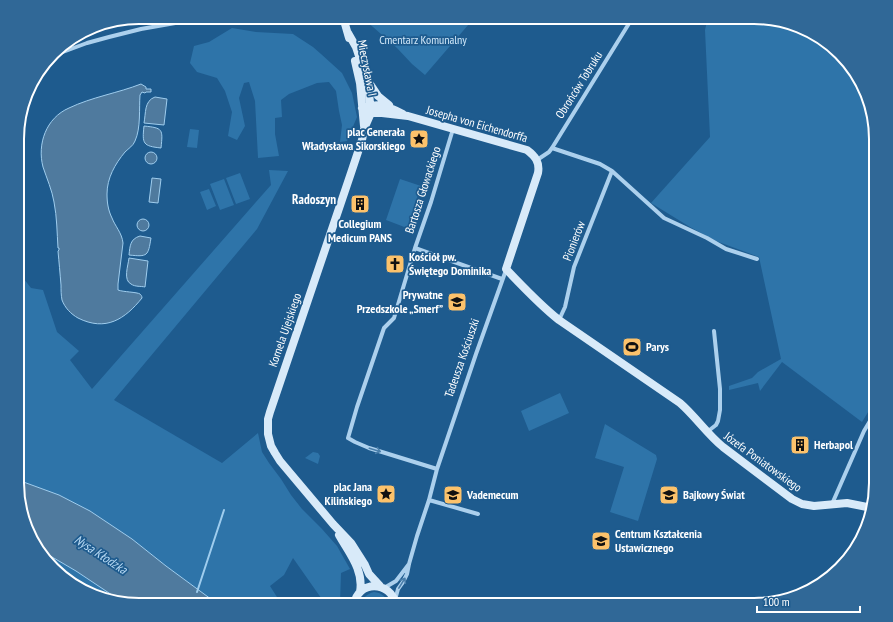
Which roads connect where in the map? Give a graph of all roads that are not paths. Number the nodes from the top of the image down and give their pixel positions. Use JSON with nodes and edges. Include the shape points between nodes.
{"nodes":[{"id":1,"x":170,"y":24,"type":"edge"},
{"id":2,"x":345,"y":24,"type":"edge"},
{"id":3,"x":628,"y":24,"type":"edge"},
{"id":4,"x":348,"y":33,"type":"junction"},
{"id":5,"x":63,"y":52,"type":"edge"},
{"id":6,"x":366,"y":77,"type":"junction"},
{"id":7,"x":390,"y":107,"type":"junction"},
{"id":8,"x":362,"y":108,"type":"junction"},
{"id":9,"x":371,"y":109,"type":"junction"},
{"id":10,"x":408,"y":116,"type":"junction"},
{"id":11,"x":364,"y":129,"type":"junction"},
{"id":12,"x":452,"y":129,"type":"junction"},
{"id":13,"x":552,"y":148,"type":"junction"},
{"id":14,"x":537,"y":160,"type":"junction"},
{"id":15,"x":612,"y":171,"type":"junction"},
{"id":16,"x":415,"y":248,"type":"junction"},
{"id":17,"x":757,"y":259,"type":"dead end"},
{"id":18,"x":506,"y":269,"type":"junction"},
{"id":19,"x":502,"y":279,"type":"junction"},
{"id":20,"x":559,"y":320,"type":"junction"},
{"id":21,"x":714,"y":331,"type":"dead end"},
{"id":22,"x":869,"y":423,"type":"edge"},
{"id":23,"x":707,"y":432,"type":"junction"},
{"id":24,"x":437,"y":469,"type":"junction"},
{"id":25,"x":429,"y":500,"type":"junction"},
{"id":26,"x":832,"y":505,"type":"junction"},
{"id":27,"x":867,"y":507,"type":"edge"},
{"id":28,"x":478,"y":514,"type":"dead end"},
{"id":29,"x":333,"y":524,"type":"junction"},
{"id":30,"x":409,"y":564,"type":"junction"},
{"id":31,"x":382,"y":587,"type":"junction"},
{"id":32,"x":360,"y":592,"type":"junction"},
{"id":33,"x":356,"y":598,"type":"edge"},
{"id":34,"x":393,"y":598,"type":"edge"},
{"id":35,"x":396,"y":598,"type":"edge"}],
"edges":[{"from":1,"to":5,"type":"street","via":[[87,43]]},
{"from":2,"to":4,"type":"main road","name":"Mieczysława I"},
{"from":3,"to":13,"type":"street","name":"Obrońców Tobruku"},
{"from":4,"to":6,"type":"main road","name":"Mieczysława I","via":[[356,47]]},
{"from":4,"to":8,"type":"main road","name":"Mieczysława I","via":[[359,74]]},
{"from":6,"to":7,"type":"main road","via":[[378,96]]},
{"from":6,"to":9,"type":"main road","name":"Mieczysława I"},
{"from":7,"to":9,"type":"main road","name":"Josepha von Eichendorffa","via":[[380,105]]},
{"from":7,"to":10,"type":"main road","name":"Josepha von Eichendorffa"},
{"from":8,"to":9,"type":"main road","name":"Josepha von Eichendorffa"},
{"from":8,"to":11,"type":"main road","name":"Kornela Ujejskiego"},
{"from":9,"to":10,"type":"main road","name":"Josepha von Eichendorffa"},
{"from":9,"to":11,"type":"main road","name":"Kornela Ujejskiego"},
{"from":10,"to":12,"type":"main road","name":"Josepha von Eichendorffa"},
{"from":11,"to":29,"type":"main road","name":"Kornela Ujejskiego","via":[[268,419],[268,434],[275,453]]},
{"from":12,"to":14,"type":"main road","name":"Josepha von Eichendorffa","via":[[527,150]]},
{"from":12,"to":16,"type":"street","name":"Bartosza Głowackiego"},
{"from":13,"to":14,"type":"street","name":"Obrońców Tobruku"},
{"from":13,"to":15,"type":"street","via":[[600,164]]},
{"from":14,"to":18,"type":"main road","name":"Tadeusza Kościuszki","via":[[538,173]]},
{"from":15,"to":17,"type":"street","via":[[664,218],[726,249]]},
{"from":15,"to":20,"type":"street","name":"Pionierów","via":[[574,267],[565,307]]},
{"from":16,"to":19,"type":"street"},
{"from":16,"to":24,"type":"street","name":"Bartosza Głowackiego","one_way":true,"via":[[394,318],[384,328],[348,438],[369,448]]},
{"from":18,"to":19,"type":"street","name":"Tadeusza Kościuszki"},
{"from":18,"to":20,"type":"main road","name":"Józefa Poniatowskiego"},
{"from":19,"to":24,"type":"street","name":"Tadeusza Kościuszki"},
{"from":20,"to":23,"type":"main road","name":"Józefa Poniatowskiego","via":[[680,403]]},
{"from":21,"to":23,"type":"street","name":"Józefa Poniatowskiego","via":[[720,410],[716,425]]},
{"from":22,"to":26,"type":"street"},
{"from":23,"to":26,"type":"main road","name":"Józefa Poniatowskiego","via":[[722,447],[792,499],[814,506]]},
{"from":24,"to":25,"type":"street","name":"Tadeusza Kościuszki"},
{"from":25,"to":28,"type":"street"},
{"from":25,"to":30,"type":"street","name":"Tadeusza Kościuszki"},
{"from":26,"to":27,"type":"main road","name":"Józefa Poniatowskiego","via":[[847,503]]},
{"from":29,"to":31,"type":"main road","name":"Kornela Ujejskiego","via":[[351,543],[369,574]]},
{"from":29,"to":32,"type":"main road","name":"Kornela Ujejskiego","via":[[358,568]]},
{"from":30,"to":31,"type":"street","name":"Tadeusza Kościuszki","via":[[396,581]]},
{"from":35,"to":30,"type":"street","name":"Tadeusza Kościuszki","one_way":true},
{"from":31,"to":32,"type":"main road","via":[[371,586]]},
{"from":31,"to":34,"type":"main road","name":"Kornela Ujejskiego"},
{"from":32,"to":33,"type":"main road"}]}
